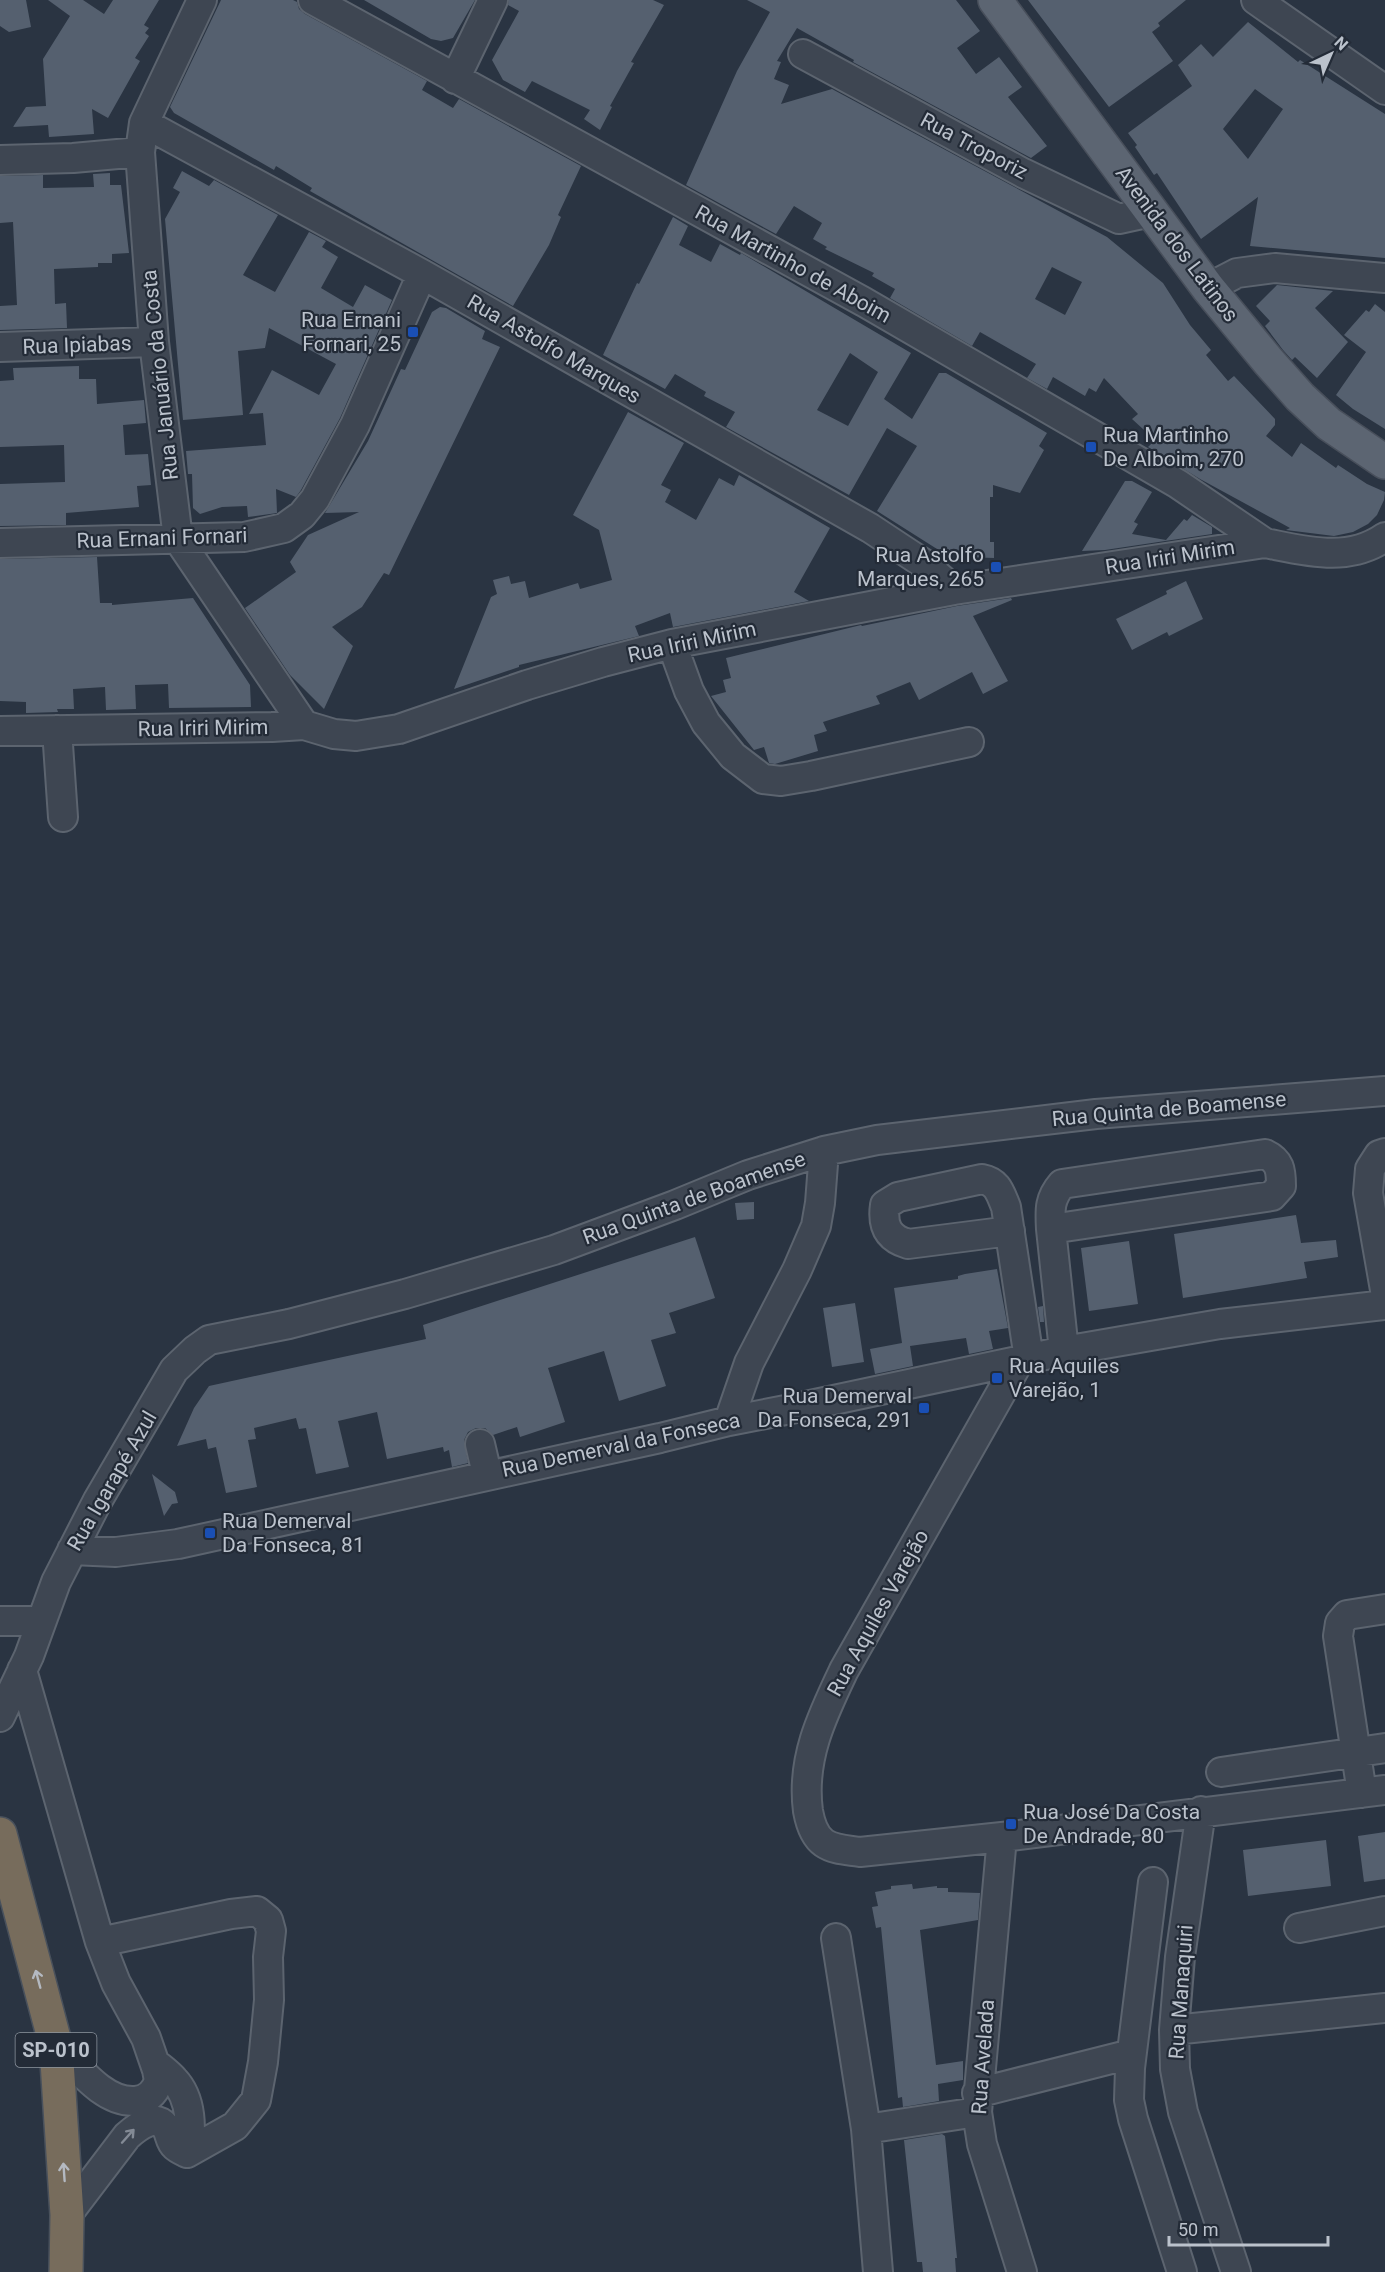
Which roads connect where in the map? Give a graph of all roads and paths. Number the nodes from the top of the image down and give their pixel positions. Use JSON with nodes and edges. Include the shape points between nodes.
{"nodes":[{"id":1,"x":202,"y":0,"type":"edge"},
{"id":2,"x":313,"y":0,"type":"edge"},
{"id":3,"x":493,"y":0,"type":"edge"},
{"id":4,"x":995,"y":0,"type":"edge"},
{"id":5,"x":1256,"y":0,"type":"edge"},
{"id":6,"x":803,"y":54,"type":"dead end"},
{"id":7,"x":455,"y":79,"type":"junction"},
{"id":8,"x":1385,"y":90,"type":"edge"},
{"id":9,"x":144,"y":123,"type":"junction"},
{"id":10,"x":140,"y":152,"type":"junction"},
{"id":11,"x":0,"y":160,"type":"edge"},
{"id":12,"x":1151,"y":212,"type":"junction"},
{"id":13,"x":422,"y":274,"type":"junction"},
{"id":14,"x":1385,"y":278,"type":"edge"},
{"id":15,"x":1208,"y":288,"type":"junction"},
{"id":16,"x":154,"y":342,"type":"junction"},
{"id":17,"x":0,"y":347,"type":"edge"},
{"id":18,"x":1385,"y":462,"type":"edge"},
{"id":19,"x":1385,"y":537,"type":"edge"},
{"id":20,"x":178,"y":539,"type":"junction"},
{"id":21,"x":0,"y":543,"type":"edge"},
{"id":22,"x":1265,"y":543,"type":"junction"},
{"id":23,"x":954,"y":590,"type":"junction"},
{"id":24,"x":672,"y":644,"type":"junction"},
{"id":25,"x":304,"y":725,"type":"junction"},
{"id":26,"x":57,"y":730,"type":"junction"},
{"id":27,"x":0,"y":731,"type":"edge"},
{"id":28,"x":969,"y":742,"type":"dead end"},
{"id":29,"x":63,"y":817,"type":"dead end"},
{"id":30,"x":1385,"y":1091,"type":"edge"},
{"id":31,"x":825,"y":1151,"type":"junction"},
{"id":32,"x":1385,"y":1153,"type":"edge"},
{"id":33,"x":1052,"y":1229,"type":"junction"},
{"id":34,"x":1010,"y":1231,"type":"dead end"},
{"id":35,"x":1385,"y":1290,"type":"edge"},
{"id":36,"x":1385,"y":1305,"type":"edge"},
{"id":37,"x":195,"y":1350,"type":"joint"},
{"id":38,"x":1064,"y":1351,"type":"junction"},
{"id":39,"x":1024,"y":1360,"type":"junction"},
{"id":40,"x":729,"y":1421,"type":"junction"},
{"id":41,"x":480,"y":1443,"type":"dead end"},
{"id":42,"x":487,"y":1474,"type":"junction"},
{"id":43,"x":72,"y":1550,"type":"junction"},
{"id":44,"x":1385,"y":1609,"type":"edge"},
{"id":45,"x":0,"y":1621,"type":"edge"},
{"id":46,"x":41,"y":1621,"type":"junction"},
{"id":47,"x":22,"y":1670,"type":"junction"},
{"id":48,"x":0,"y":1717,"type":"edge"},
{"id":49,"x":1385,"y":1748,"type":"edge"},
{"id":50,"x":1356,"y":1752,"type":"junction"},
{"id":51,"x":1221,"y":1772,"type":"dead end"},
{"id":52,"x":1374,"y":1791,"type":"edge"},
{"id":53,"x":1202,"y":1811,"type":"junction"},
{"id":54,"x":0,"y":1834,"type":"edge"},
{"id":55,"x":1002,"y":1837,"type":"junction"},
{"id":56,"x":1153,"y":1882,"type":"dead end"},
{"id":57,"x":1385,"y":1911,"type":"edge"},
{"id":58,"x":1299,"y":1928,"type":"dead end"},
{"id":59,"x":836,"y":1938,"type":"dead end"},
{"id":60,"x":100,"y":1942,"type":"junction"},
{"id":61,"x":1385,"y":2008,"type":"edge"},
{"id":62,"x":1174,"y":2030,"type":"junction"},
{"id":63,"x":56,"y":2046,"type":"junction"},
{"id":64,"x":1131,"y":2054,"type":"junction"},
{"id":65,"x":156,"y":2064,"type":"junction"},
{"id":66,"x":977,"y":2103,"type":"junction"},
{"id":67,"x":866,"y":2129,"type":"junction"},
{"id":68,"x":187,"y":2153,"type":"junction"},
{"id":69,"x":67,"y":2216,"type":"junction"},
{"id":70,"x":66,"y":2272,"type":"edge"},
{"id":71,"x":878,"y":2272,"type":"edge"},
{"id":72,"x":1022,"y":2272,"type":"edge"},
{"id":73,"x":1182,"y":2272,"type":"edge"},
{"id":74,"x":1236,"y":2272,"type":"edge"}],
"edges":[{"from":1,"to":9,"type":"street","name":"Rua Januário da Costa"},
{"from":2,"to":7,"type":"street","name":"Rua Martinho de Aboim"},
{"from":3,"to":7,"type":"street"},
{"from":4,"to":12,"type":"main road","name":"Avenida dos Latinos"},
{"from":5,"to":8,"type":"street"},
{"from":6,"to":12,"type":"street","name":"Rua Troporiz","via":[[1023,173],[1119,219]]},
{"from":7,"to":22,"type":"street","name":"Rua Martinho de Aboim","via":[[924,336],[1178,484]]},
{"from":9,"to":10,"type":"street","name":"Rua Januário da Costa"},
{"from":9,"to":13,"type":"street","name":"Rua Astolfo Marques"},
{"from":10,"to":11,"type":"street"},
{"from":10,"to":16,"type":"street","name":"Rua Januário da Costa"},
{"from":12,"to":15,"type":"main road","name":"Avenida dos Latinos"},
{"from":13,"to":20,"type":"street","name":"Rua Ernani Fornari","via":[[356,425],[315,500],[302,515],[284,528],[244,537]]},
{"from":13,"to":23,"type":"street","name":"Rua Astolfo Marques","via":[[870,528]]},
{"from":14,"to":15,"type":"street","via":[[1275,268],[1237,273]]},
{"from":15,"to":18,"type":"main road","name":"Avenida dos Latinos","via":[[1300,398],[1329,424]]},
{"from":16,"to":17,"type":"street","name":"Rua Ipiabas"},
{"from":16,"to":20,"type":"street","name":"Rua Januário da Costa"},
{"from":19,"to":22,"type":"street","name":"Rua Iriri Mirim","via":[[1371,547],[1340,554]]},
{"from":20,"to":21,"type":"street","name":"Rua Ernani Fornari"},
{"from":20,"to":25,"type":"street","name":"Rua Januário da Costa"},
{"from":22,"to":23,"type":"street","name":"Rua Iriri Mirim"},
{"from":23,"to":24,"type":"street","name":"Rua Iriri Mirim"},
{"from":24,"to":25,"type":"street","name":"Rua Iriri Mirim","via":[[527,684],[399,729],[356,736]]},
{"from":24,"to":28,"type":"street","via":[[706,723],[733,756],[763,779],[781,781],[811,776]]},
{"from":25,"to":26,"type":"street","name":"Rua Iriri Mirim"},
{"from":26,"to":27,"type":"street","name":"Rua Iriri Mirim"},
{"from":26,"to":29,"type":"street"},
{"from":30,"to":31,"type":"street","name":"Rua Quinta de Boamense","via":[[1085,1116],[886,1139]]},
{"from":31,"to":37,"type":"street","name":"Rua Quinta de Boamense","via":[[748,1174],[554,1250],[405,1294],[209,1340]]},
{"from":31,"to":40,"type":"street","via":[[816,1226],[749,1363]]},
{"from":32,"to":35,"type":"street","via":[[1379,1155],[1370,1169],[1368,1193]]},
{"from":33,"to":33,"type":"street","via":[[1272,1196],[1281,1186],[1279,1165],[1265,1154],[1062,1184],[1050,1204]]},
{"from":33,"to":38,"type":"street"},
{"from":34,"to":39,"type":"street"},
{"from":36,"to":38,"type":"street","name":"Rua Demerval da Fonseca","via":[[1221,1324]]},
{"from":37,"to":43,"type":"street","name":"Rua Igarapé Azul","via":[[174,1370]]},
{"from":38,"to":39,"type":"street","name":"Rua Demerval da Fonseca"},
{"from":39,"to":40,"type":"street","name":"Rua Demerval da Fonseca"},
{"from":39,"to":55,"type":"street","name":"Rua Aquiles Varejão","via":[[844,1670],[820,1721],[806,1773],[810,1825],[824,1843],[838,1849],[860,1852]]},
{"from":40,"to":42,"type":"street","name":"Rua Demerval da Fonseca"},
{"from":41,"to":42,"type":"street"},
{"from":42,"to":43,"type":"street","name":"Rua Demerval da Fonseca","via":[[178,1544],[116,1552]]},
{"from":43,"to":46,"type":"street","name":"Rua Igarapé Azul"},
{"from":44,"to":50,"type":"street","via":[[1347,1615],[1340,1623],[1338,1636]]},
{"from":45,"to":46,"type":"street"},
{"from":46,"to":47,"type":"street","name":"Rua Igarapé Azul"},
{"from":47,"to":48,"type":"street","name":"Rua Igarapé Azul"},
{"from":47,"to":60,"type":"street"},
{"from":49,"to":50,"type":"street"},
{"from":50,"to":51,"type":"street"},
{"from":50,"to":52,"type":"street"},
{"from":52,"to":53,"type":"street","name":"Rua Aquiles Varejão"},
{"from":53,"to":55,"type":"street","name":"Rua Aquiles Varejão"},
{"from":53,"to":62,"type":"street","name":"Rua Manaquiri","via":[[1180,1957]]},
{"from":63,"to":54,"type":"highway","number":"SP-010","one_way":true},
{"from":55,"to":66,"type":"street","name":"Rua Avelada"},
{"from":56,"to":64,"type":"street"},
{"from":57,"to":58,"type":"street"},
{"from":59,"to":67,"type":"street"},
{"from":60,"to":65,"type":"street"},
{"from":60,"to":68,"type":"street","via":[[231,1914],[257,1911],[268,1920],[269,2000],[256,2100],[235,2126]]},
{"from":61,"to":62,"type":"street"},
{"from":62,"to":74,"type":"street","name":"Rua Manaquiri","via":[[1175,2069],[1184,2112]]},
{"from":63,"to":65,"type":"street","via":[[105,2093],[127,2101],[151,2095],[159,2081]]},
{"from":69,"to":63,"type":"highway","number":"SP-010","one_way":true},
{"from":64,"to":66,"type":"street"},
{"from":64,"to":73,"type":"street","via":[[1129,2100],[1133,2119]]},
{"from":65,"to":68,"type":"street","via":[[174,2078],[184,2096],[191,2134]]},
{"from":66,"to":67,"type":"street"},
{"from":66,"to":72,"type":"street","name":"Rua Avelada","via":[[982,2144]]},
{"from":67,"to":71,"type":"street"},
{"from":69,"to":68,"type":"street","one_way":true,"via":[[138,2126],[153,2121],[161,2123],[167,2127],[173,2145]]},
{"from":69,"to":70,"type":"highway","number":"SP-010"}]}
